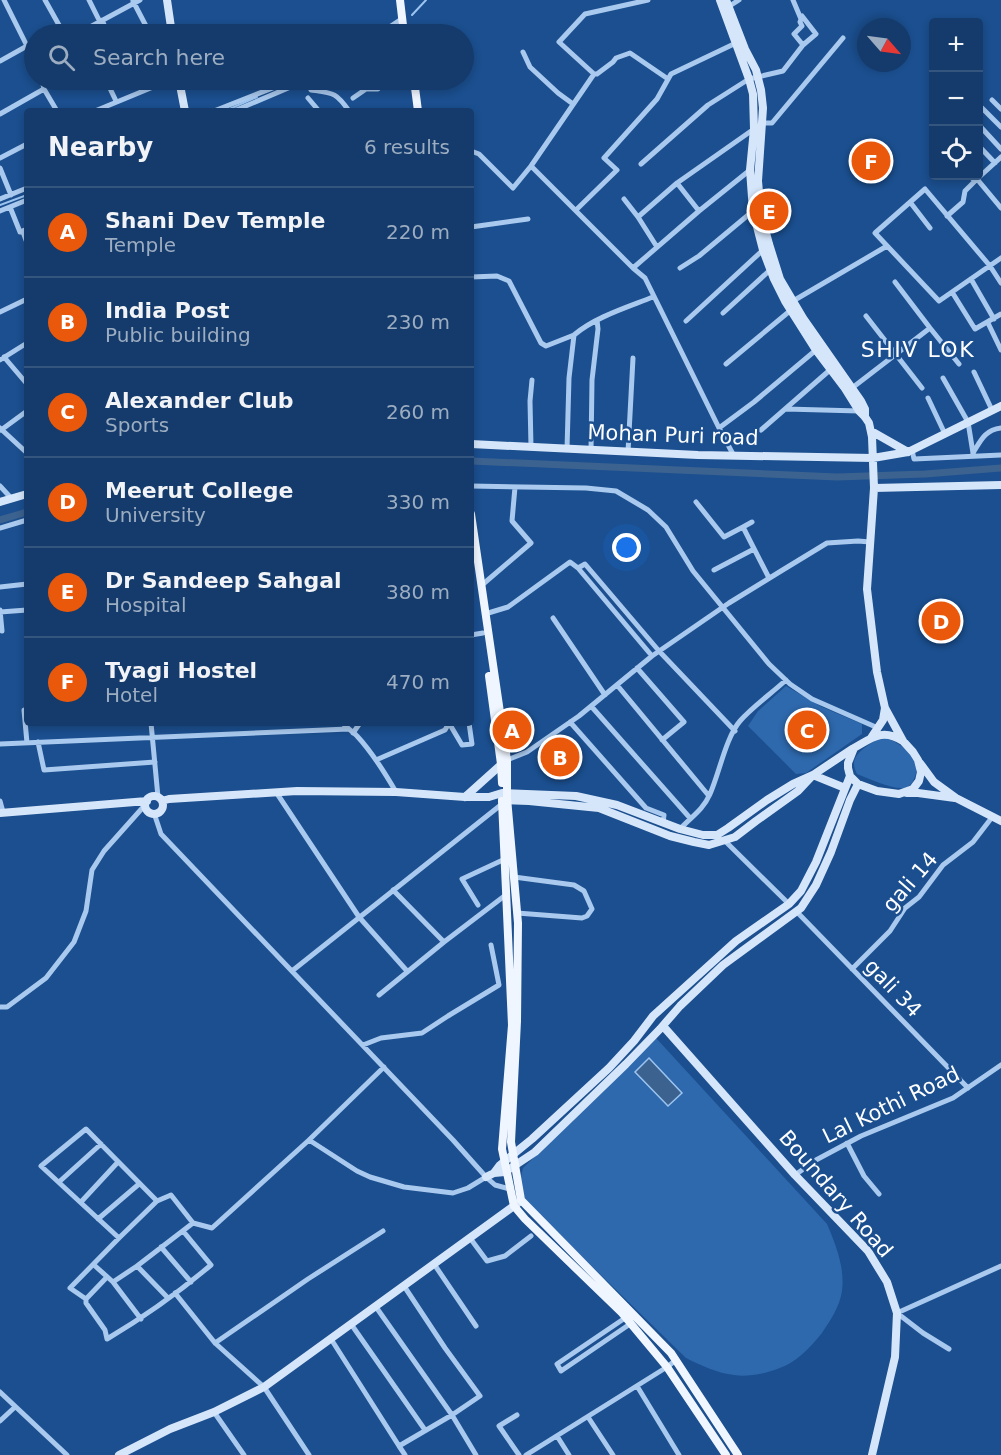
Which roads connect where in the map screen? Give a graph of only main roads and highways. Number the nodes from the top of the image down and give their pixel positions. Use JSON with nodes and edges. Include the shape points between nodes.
{"nodes":[{"id":1,"x":402,"y":0,"type":"edge"},
{"id":2,"x":404,"y":24,"type":"edge"},
{"id":3,"x":413,"y":90,"type":"edge"},
{"id":4,"x":416,"y":108,"type":"edge"},
{"id":5,"x":474,"y":539,"type":"edge"},
{"id":6,"x":474,"y":569,"type":"edge"},
{"id":7,"x":504,"y":762,"type":"junction"},
{"id":8,"x":504,"y":798,"type":"junction"},
{"id":9,"x":518,"y":1203,"type":"junction"},
{"id":10,"x":630,"y":1318,"type":"junction"},
{"id":11,"x":726,"y":1455,"type":"edge"},
{"id":12,"x":738,"y":1455,"type":"edge"}],
"edges":[{"from":1,"to":2,"type":"main road"},
{"from":3,"to":4,"type":"main road"},
{"from":5,"to":7,"type":"main road"},
{"from":6,"to":7,"type":"main road"},
{"from":7,"to":8,"type":"main road"},
{"from":8,"to":9,"type":"main road","via":[[517,912],[511,1142]]},
{"from":8,"to":9,"type":"main road","via":[[512,1025],[502,1149],[510,1189]]},
{"from":9,"to":10,"type":"main road","via":[[525,1220],[560,1247]]},
{"from":10,"to":11,"type":"main road"},
{"from":10,"to":12,"type":"main road","via":[[671,1353]]}]}
